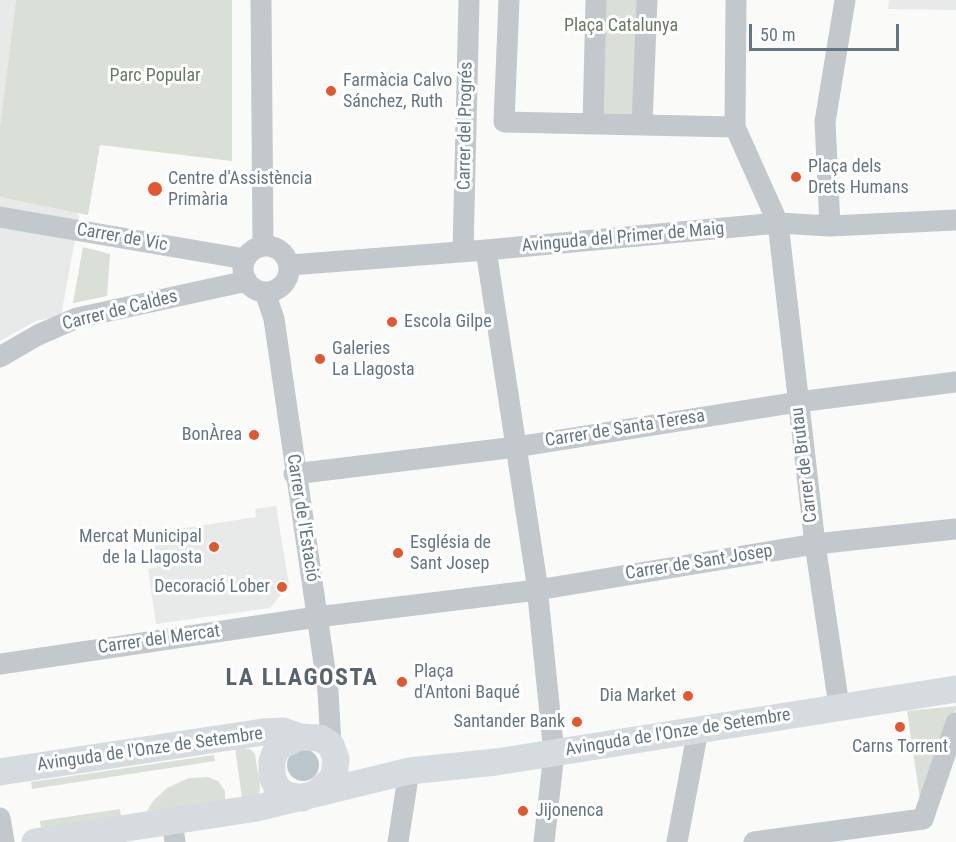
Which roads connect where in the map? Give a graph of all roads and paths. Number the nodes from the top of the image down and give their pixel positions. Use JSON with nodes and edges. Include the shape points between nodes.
{"nodes":[{"id":1,"x":261,"y":0,"type":"edge"},
{"id":2,"x":469,"y":0,"type":"edge"},
{"id":3,"x":509,"y":0,"type":"edge"},
{"id":4,"x":596,"y":0,"type":"edge"},
{"id":5,"x":647,"y":0,"type":"edge"},
{"id":6,"x":736,"y":0,"type":"edge"},
{"id":7,"x":845,"y":0,"type":"edge"},
{"id":8,"x":592,"y":123,"type":"junction"},
{"id":9,"x":642,"y":124,"type":"junction"},
{"id":10,"x":735,"y":127,"type":"junction"},
{"id":11,"x":0,"y":217,"type":"edge"},
{"id":12,"x":956,"y":220,"type":"edge"},
{"id":13,"x":778,"y":223,"type":"junction"},
{"id":14,"x":830,"y":226,"type":"junction"},
{"id":15,"x":263,"y":245,"type":"junction"},
{"id":16,"x":486,"y":250,"type":"junction"},
{"id":17,"x":464,"y":252,"type":"junction"},
{"id":18,"x":245,"y":260,"type":"junction"},
{"id":19,"x":290,"y":265,"type":"junction"},
{"id":20,"x":247,"y":281,"type":"junction"},
{"id":21,"x":265,"y":292,"type":"junction"},
{"id":22,"x":0,"y":357,"type":"edge"},
{"id":23,"x":956,"y":382,"type":"edge"},
{"id":24,"x":798,"y":402,"type":"junction"},
{"id":25,"x":516,"y":447,"type":"junction"},
{"id":26,"x":294,"y":474,"type":"junction"},
{"id":27,"x":956,"y":529,"type":"edge"},
{"id":28,"x":815,"y":544,"type":"junction"},
{"id":29,"x":537,"y":590,"type":"junction"},
{"id":30,"x":442,"y":602,"type":"joint"},
{"id":31,"x":317,"y":617,"type":"junction"},
{"id":32,"x":0,"y":664,"type":"edge"},
{"id":33,"x":956,"y":689,"type":"edge"},
{"id":34,"x":838,"y":706,"type":"junction"},
{"id":35,"x":956,"y":723,"type":"edge"},
{"id":36,"x":698,"y":730,"type":"junction"},
{"id":37,"x":299,"y":736,"type":"junction"},
{"id":38,"x":334,"y":752,"type":"junction"},
{"id":39,"x":554,"y":753,"type":"junction"},
{"id":40,"x":0,"y":772,"type":"edge"},
{"id":41,"x":404,"y":772,"type":"junction"},
{"id":42,"x":309,"y":796,"type":"junction"},
{"id":43,"x":0,"y":818,"type":"edge"},
{"id":44,"x":174,"y":831,"type":"edge"},
{"id":45,"x":841,"y":836,"type":"edge"},
{"id":46,"x":3,"y":842,"type":"edge"},
{"id":47,"x":35,"y":842,"type":"edge"},
{"id":48,"x":398,"y":842,"type":"edge"},
{"id":49,"x":544,"y":842,"type":"edge"},
{"id":50,"x":677,"y":842,"type":"edge"},
{"id":51,"x":754,"y":842,"type":"edge"}],
"edges":[{"from":1,"to":15,"type":"street"},
{"from":2,"to":17,"type":"street","name":"Carrer del Progrés"},
{"from":3,"to":8,"type":"street","name":"Carrer del Progrés","via":[[504,122]]},
{"from":4,"to":8,"type":"street"},
{"from":5,"to":9,"type":"street"},
{"from":6,"to":10,"type":"street"},
{"from":7,"to":14,"type":"street","via":[[825,122]]},
{"from":8,"to":9,"type":"street"},
{"from":9,"to":10,"type":"street"},
{"from":10,"to":13,"type":"street","name":"Carrer de Brutau"},
{"from":11,"to":18,"type":"street","name":"Carrer de Vic"},
{"from":12,"to":14,"type":"street","name":"Avinguda del Primer de Maig"},
{"from":13,"to":14,"type":"street","name":"Avinguda del Primer de Maig"},
{"from":13,"to":16,"type":"street","name":"Avinguda del Primer de Maig"},
{"from":13,"to":24,"type":"street","name":"Carrer de Brutau"},
{"from":15,"to":18,"type":"street"},
{"from":15,"to":19,"type":"street","via":[[281,250]]},
{"from":16,"to":17,"type":"street","name":"Avinguda del Primer de Maig"},
{"from":16,"to":25,"type":"street"},
{"from":17,"to":19,"type":"street","name":"Avinguda del Primer de Maig"},
{"from":18,"to":20,"type":"street"},
{"from":19,"to":21,"type":"street","via":[[284,284]]},
{"from":20,"to":21,"type":"street"},
{"from":20,"to":22,"type":"street","name":"Carrer de Caldes","via":[[77,318],[38,334]]},
{"from":21,"to":26,"type":"street","name":"Carrer de l'Estació","via":[[274,319]]},
{"from":23,"to":24,"type":"street","name":"Carrer de Santa Teresa"},
{"from":24,"to":25,"type":"street","name":"Carrer de Santa Teresa"},
{"from":24,"to":28,"type":"street","name":"Carrer de Brutau"},
{"from":25,"to":26,"type":"street","name":"Carrer de Santa Teresa"},
{"from":25,"to":29,"type":"street"},
{"from":26,"to":31,"type":"street","name":"Carrer de l'Estació"},
{"from":27,"to":28,"type":"street","name":"Carrer de Sant Josep"},
{"from":28,"to":29,"type":"street","name":"Carrer de Sant Josep"},
{"from":28,"to":34,"type":"street","name":"Carrer de Brutau"},
{"from":29,"to":30,"type":"street","name":"Carrer de Sant Josep"},
{"from":29,"to":39,"type":"street"},
{"from":30,"to":31,"type":"street","name":"Carrer del Mercat"},
{"from":31,"to":32,"type":"street","name":"Carrer del Mercat"},
{"from":31,"to":38,"type":"street","name":"Carrer de l'Estació"},
{"from":33,"to":34,"type":"main road","name":"Avinguda de l'Onze de Setembre"},
{"from":34,"to":36,"type":"main road","name":"Avinguda de l'Onze de Setembre"},
{"from":35,"to":45,"type":"street","via":[[923,819]]},
{"from":36,"to":39,"type":"main road","name":"Avinguda de l'Onze de Setembre"},
{"from":36,"to":50,"type":"street"},
{"from":37,"to":38,"type":"main road","via":[[320,738]]},
{"from":37,"to":40,"type":"main road","name":"Avinguda de l'Onze de Setembre","via":[[283,731],[263,732]]},
{"from":37,"to":42,"type":"main road","via":[[278,748],[272,761],[272,777],[286,795]]},
{"from":38,"to":41,"type":"main road","name":"Avinguda de l'Onze de Setembre","via":[[378,773]]},
{"from":38,"to":42,"type":"main road","via":[[334,777]]},
{"from":39,"to":41,"type":"main road","name":"Avinguda de l'Onze de Setembre"},
{"from":39,"to":49,"type":"street"},
{"from":41,"to":42,"type":"main road","name":"Avinguda de l'Onze de Setembre"},
{"from":41,"to":48,"type":"street"},
{"from":42,"to":44,"type":"main road","name":"Avinguda de l'Onze de Setembre","via":[[208,817]]},
{"from":43,"to":46,"type":"street"},
{"from":44,"to":47,"type":"main road","name":"Avinguda de l'Onze de Setembre"},
{"from":45,"to":51,"type":"street"}]}
